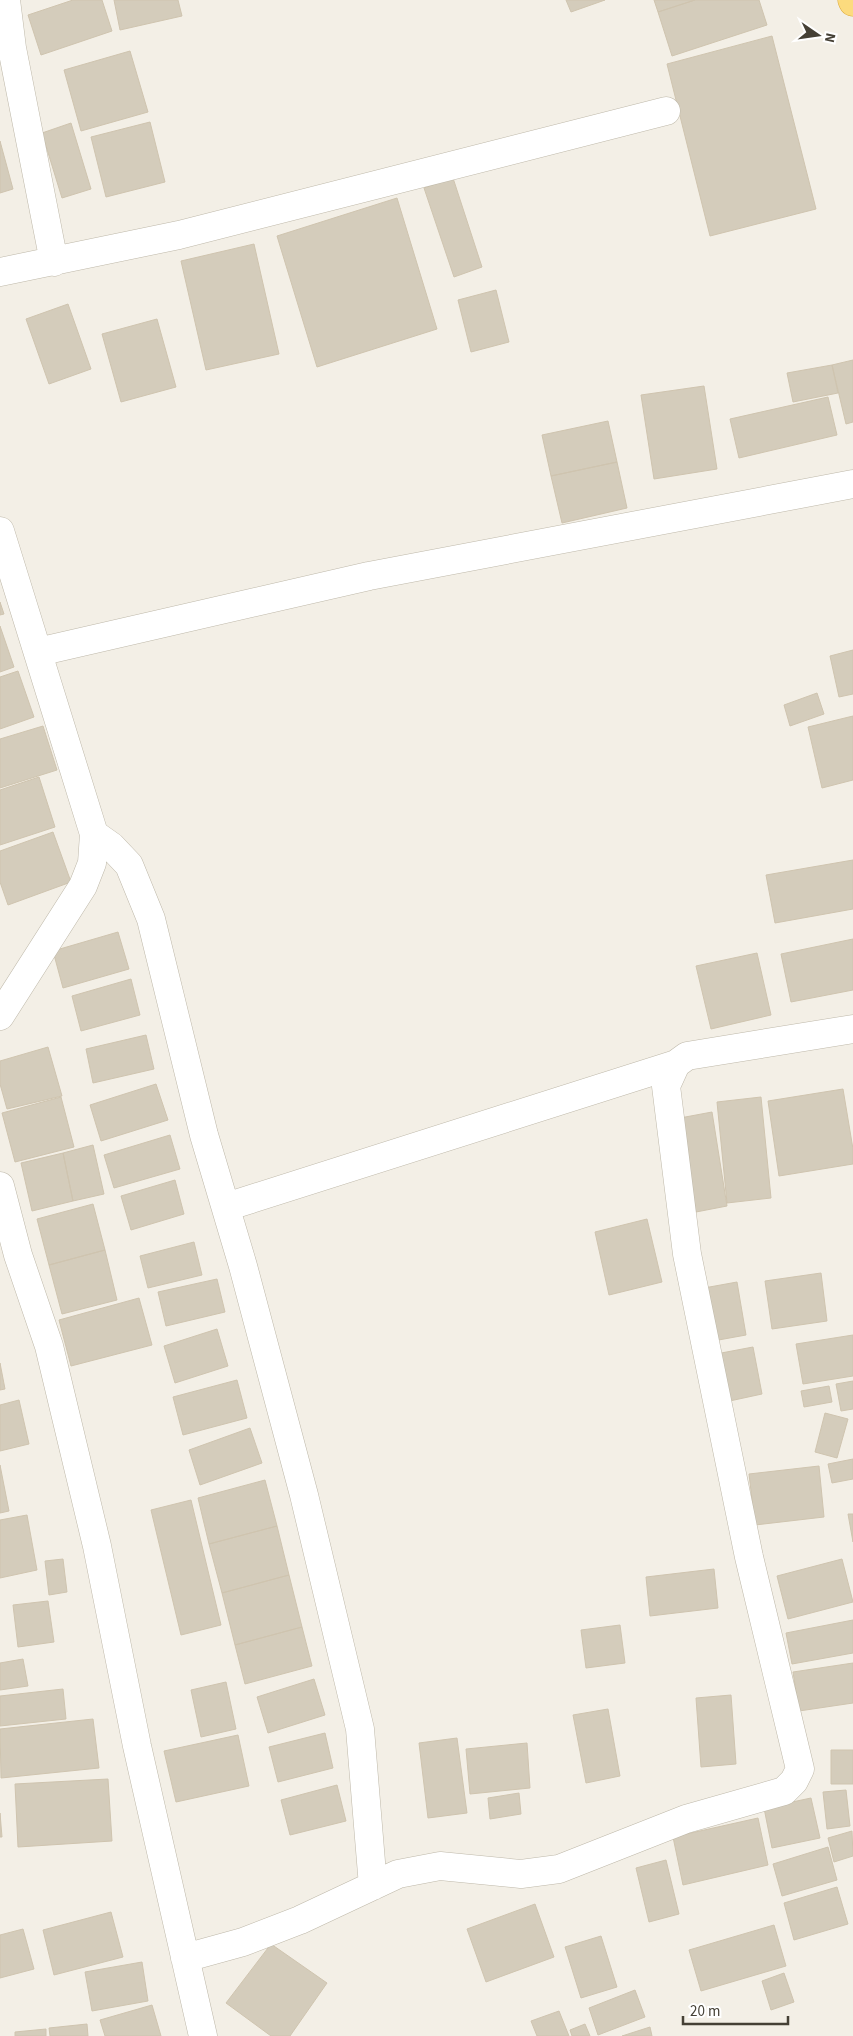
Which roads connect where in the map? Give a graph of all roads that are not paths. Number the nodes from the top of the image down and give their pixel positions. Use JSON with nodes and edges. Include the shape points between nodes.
{"nodes":[{"id":1,"x":6,"y":0,"type":"edge"},
{"id":2,"x":666,"y":111,"type":"dead end"},
{"id":3,"x":54,"y":262,"type":"junction"},
{"id":4,"x":0,"y":272,"type":"edge"},
{"id":5,"x":853,"y":484,"type":"edge"},
{"id":6,"x":2,"y":542,"type":"edge"},
{"id":7,"x":38,"y":652,"type":"junction"},
{"id":8,"x":94,"y":834,"type":"junction"},
{"id":9,"x":0,"y":1016,"type":"edge"},
{"id":10,"x":853,"y":1029,"type":"edge"},
{"id":11,"x":676,"y":1064,"type":"junction"},
{"id":12,"x":0,"y":1186,"type":"edge"},
{"id":13,"x":226,"y":1207,"type":"junction"},
{"id":14,"x":373,"y":1886,"type":"junction"},
{"id":15,"x":185,"y":1958,"type":"junction"},
{"id":16,"x":203,"y":2036,"type":"edge"}],
"edges":[{"from":1,"to":3,"type":"street","via":[[12,48]]},
{"from":2,"to":3,"type":"street","via":[[180,235]]},
{"from":3,"to":4,"type":"street"},
{"from":5,"to":7,"type":"street","via":[[369,576]]},
{"from":6,"to":7,"type":"street"},
{"from":7,"to":8,"type":"street"},
{"from":8,"to":9,"type":"street","via":[[92,863],[83,886]]},
{"from":8,"to":13,"type":"street","via":[[112,846],[129,865],[150,919],[204,1135]]},
{"from":10,"to":11,"type":"street","via":[[688,1056]]},
{"from":11,"to":13,"type":"street"},
{"from":11,"to":14,"type":"street","via":[[666,1086],[686,1254],[747,1548],[800,1769],[794,1782],[784,1791],[686,1819],[559,1869],[521,1874],[440,1866],[398,1874]]},
{"from":12,"to":15,"type":"street","via":[[18,1255],[49,1346],[98,1546]]},
{"from":13,"to":14,"type":"street","via":[[304,1495],[360,1729]]},
{"from":14,"to":15,"type":"street","via":[[243,1942]]},
{"from":15,"to":16,"type":"street"}]}
